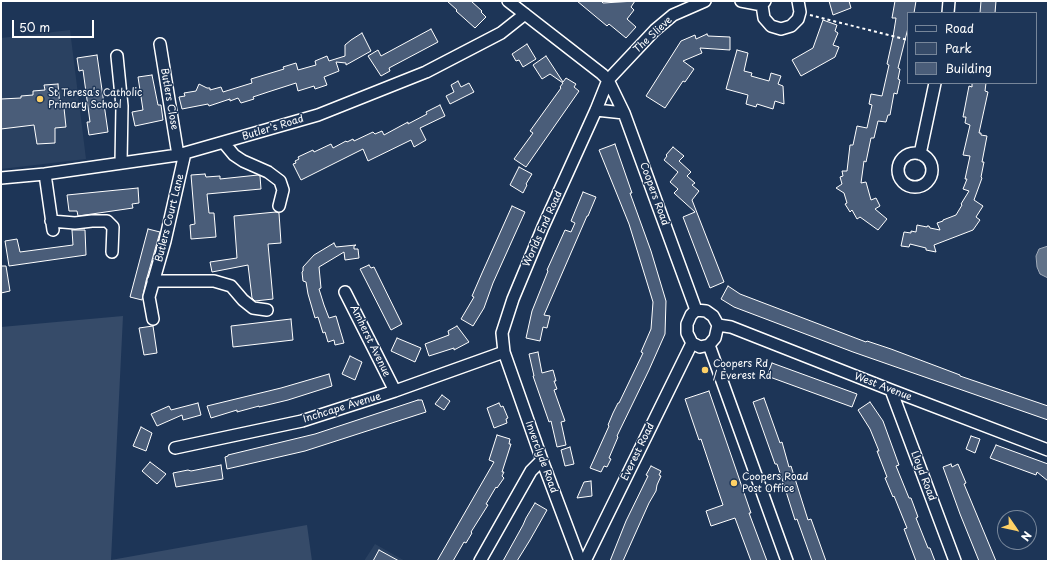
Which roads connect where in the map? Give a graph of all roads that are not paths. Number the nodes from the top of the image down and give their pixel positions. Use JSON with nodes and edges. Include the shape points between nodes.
{"nodes":[{"id":1,"x":508,"y":1,"type":"edge"},
{"id":2,"x":706,"y":1,"type":"edge"},
{"id":3,"x":741,"y":1,"type":"edge"},
{"id":4,"x":798,"y":1,"type":"edge"},
{"id":5,"x":950,"y":1,"type":"edge"},
{"id":6,"x":764,"y":3,"type":"edge"},
{"id":7,"x":948,"y":12,"type":"edge"},
{"id":8,"x":525,"y":14,"type":"junction"},
{"id":9,"x":160,"y":44,"type":"dead end"},
{"id":10,"x":118,"y":56,"type":"dead end"},
{"id":11,"x":608,"y":80,"type":"junction"},
{"id":12,"x":935,"y":84,"type":"edge"},
{"id":13,"x":596,"y":110,"type":"junction"},
{"id":14,"x":624,"y":113,"type":"junction"},
{"id":15,"x":224,"y":143,"type":"junction"},
{"id":16,"x":182,"y":154,"type":"junction"},
{"id":17,"x":920,"y":154,"type":"dead end"},
{"id":18,"x":121,"y":163,"type":"junction"},
{"id":19,"x":45,"y":174,"type":"junction"},
{"id":20,"x":1,"y":178,"type":"edge"},
{"id":21,"x":279,"y":206,"type":"dead end"},
{"id":22,"x":112,"y":252,"type":"dead end"},
{"id":23,"x":154,"y":281,"type":"junction"},
{"id":24,"x":345,"y":292,"type":"dead end"},
{"id":25,"x":267,"y":310,"type":"dead end"},
{"id":26,"x":696,"y":310,"type":"junction"},
{"id":27,"x":153,"y":319,"type":"dead end"},
{"id":28,"x":718,"y":325,"type":"junction"},
{"id":29,"x":692,"y":343,"type":"junction"},
{"id":30,"x":709,"y":345,"type":"junction"},
{"id":31,"x":504,"y":352,"type":"junction"},
{"id":32,"x":890,"y":390,"type":"junction"},
{"id":33,"x":395,"y":391,"type":"junction"},
{"id":34,"x":175,"y":448,"type":"dead end"},
{"id":35,"x":1048,"y":450,"type":"edge"},
{"id":36,"x":542,"y":460,"type":"junction"},
{"id":37,"x":480,"y":561,"type":"edge"},
{"id":38,"x":580,"y":561,"type":"edge"},
{"id":39,"x":585,"y":561,"type":"edge"},
{"id":40,"x":787,"y":561,"type":"edge"},
{"id":41,"x":955,"y":561,"type":"edge"}],
"edges":[{"from":1,"to":8,"type":"street"},
{"from":2,"to":11,"type":"street","name":"The Slieve","via":[[673,15],[655,30]]},
{"from":3,"to":6,"type":"street"},
{"from":4,"to":6,"type":"street","via":[[798,19],[791,26],[781,29],[771,26],[764,18]]},
{"from":5,"to":7,"type":"street"},
{"from":8,"to":11,"type":"street"},
{"from":8,"to":15,"type":"street","name":"Butler's Road","via":[[501,33],[426,72],[318,115]]},
{"from":9,"to":16,"type":"street","name":"Butlers Close"},
{"from":10,"to":18,"type":"street","via":[[122,106]]},
{"from":11,"to":13,"type":"street","name":"Worlds End Road"},
{"from":11,"to":14,"type":"street","name":"Coopers Road"},
{"from":12,"to":17,"type":"street"},
{"from":13,"to":14,"type":"street"},
{"from":13,"to":31,"type":"street","name":"Worlds End Road","via":[[543,227],[506,318],[502,333]]},
{"from":14,"to":26,"type":"street","name":"Coopers Road"},
{"from":15,"to":16,"type":"street","name":"Butler's Road"},
{"from":15,"to":21,"type":"street","via":[[234,155],[280,181],[283,190]]},
{"from":16,"to":18,"type":"street","name":"Butler's Road"},
{"from":16,"to":23,"type":"street","name":"Butlers Court Lane","via":[[165,242]]},
{"from":18,"to":19,"type":"street","name":"Butler's Road"},
{"from":19,"to":20,"type":"street","name":"Butler's Road"},
{"from":19,"to":22,"type":"street","via":[[52,226],[92,220],[107,221],[113,227]]},
{"from":23,"to":25,"type":"street","via":[[214,281],[231,286],[242,300],[253,308]]},
{"from":23,"to":27,"type":"street","name":"Butlers Court Lane","via":[[149,297]]},
{"from":24,"to":33,"type":"street","name":"Amherst Avenue"},
{"from":26,"to":28,"type":"street","via":[[706,311],[713,316]]},
{"from":26,"to":29,"type":"street","via":[[687,324],[687,333]]},
{"from":28,"to":30,"type":"street","via":[[715,338]]},
{"from":28,"to":32,"type":"street","name":"West Avenue","via":[[731,327]]},
{"from":29,"to":30,"type":"street","via":[[700,347]]},
{"from":29,"to":39,"type":"street","name":"Everest Road"},
{"from":30,"to":40,"type":"street"},
{"from":31,"to":33,"type":"street","name":"Inchcape Avenue"},
{"from":31,"to":36,"type":"street","name":"Inverclyde Road"},
{"from":32,"to":35,"type":"street","name":"West Avenue"},
{"from":32,"to":41,"type":"street","name":"Lloyd Road"},
{"from":33,"to":34,"type":"street","name":"Inchcape Avenue","via":[[302,421]]},
{"from":36,"to":37,"type":"street","via":[[531,471]]},
{"from":36,"to":38,"type":"street","name":"Inverclyde Road"}]}
